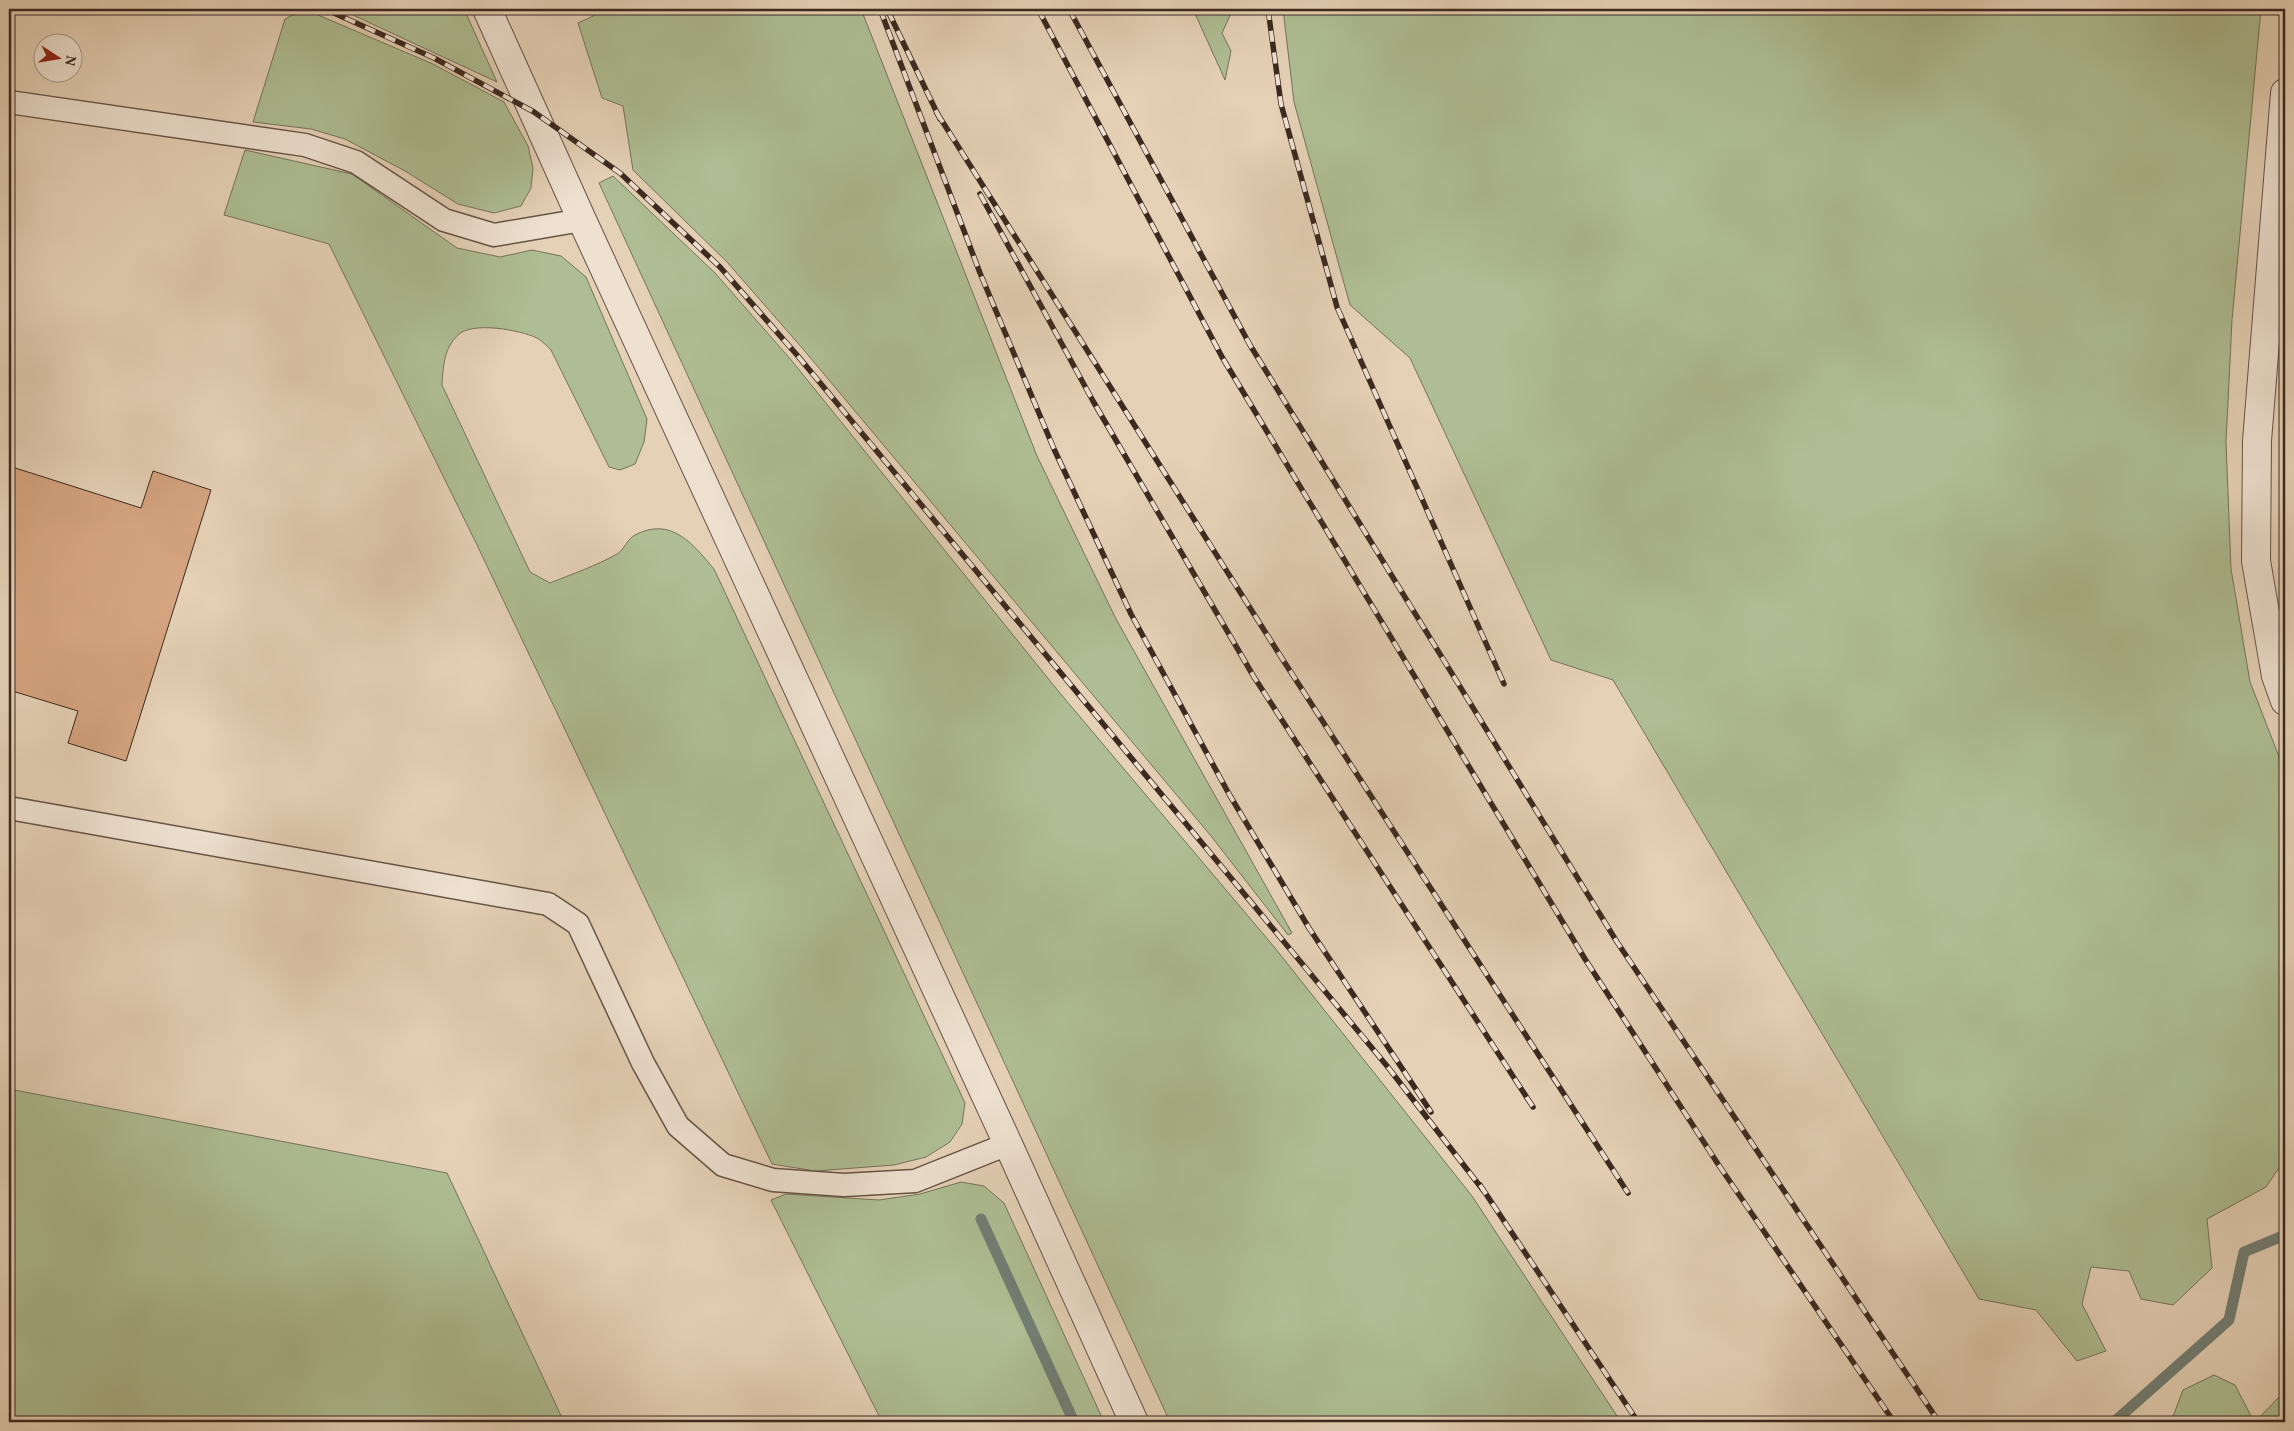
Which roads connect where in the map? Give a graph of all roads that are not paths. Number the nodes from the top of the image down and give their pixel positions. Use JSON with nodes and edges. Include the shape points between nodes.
{"nodes":[{"id":1,"x":487,"y":9,"type":"edge"},
{"id":2,"x":2285,"y":93,"type":"edge"},
{"id":3,"x":9,"y":102,"type":"edge"},
{"id":4,"x":582,"y":220,"type":"junction"},
{"id":5,"x":2285,"y":701,"type":"edge"},
{"id":6,"x":9,"y":808,"type":"edge"},
{"id":7,"x":1008,"y":1144,"type":"junction"},
{"id":8,"x":1134,"y":1422,"type":"edge"}],
"edges":[{"from":1,"to":4,"type":"street"},
{"from":2,"to":5,"type":"street","via":[[2257,441],[2256,561],[2276,676]]},
{"from":3,"to":4,"type":"lane","via":[[306,145],[356,162],[444,220],[494,235]]},
{"from":4,"to":7,"type":"street"},
{"from":6,"to":7,"type":"lane","via":[[548,904],[578,924],[643,1064],[678,1126],[723,1165],[773,1180],[844,1185],[915,1181]]},
{"from":7,"to":8,"type":"street"}]}
